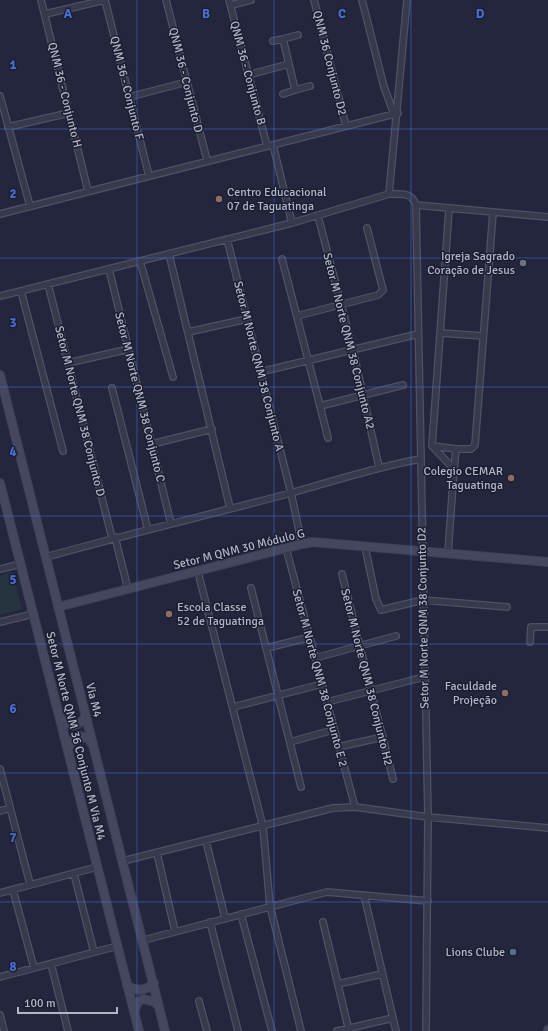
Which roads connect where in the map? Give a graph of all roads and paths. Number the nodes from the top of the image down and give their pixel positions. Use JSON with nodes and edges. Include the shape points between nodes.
{"nodes":[{"id":1,"x":41,"y":0,"type":"edge"},
{"id":2,"x":105,"y":0,"type":"edge"},
{"id":3,"x":166,"y":0,"type":"edge"},
{"id":4,"x":251,"y":0,"type":"edge"},
{"id":5,"x":314,"y":0,"type":"edge"},
{"id":6,"x":362,"y":0,"type":"edge"},
{"id":7,"x":407,"y":0,"type":"edge"},
{"id":8,"x":230,"y":3,"type":"edge"},
{"id":9,"x":44,"y":14,"type":"junction"},
{"id":10,"x":298,"y":35,"type":"dead end"},
{"id":11,"x":283,"y":39,"type":"junction"},
{"id":12,"x":273,"y":41,"type":"dead end"},
{"id":13,"x":289,"y":64,"type":"junction"},
{"id":14,"x":248,"y":75,"type":"junction"},
{"id":15,"x":187,"y":82,"type":"junction"},
{"id":16,"x":310,"y":86,"type":"dead end"},
{"id":17,"x":295,"y":90,"type":"junction"},
{"id":18,"x":283,"y":94,"type":"dead end"},
{"id":19,"x":0,"y":96,"type":"edge"},
{"id":20,"x":129,"y":97,"type":"junction"},
{"id":21,"x":69,"y":113,"type":"junction"},
{"id":22,"x":396,"y":113,"type":"junction"},
{"id":23,"x":346,"y":126,"type":"junction"},
{"id":24,"x":8,"y":127,"type":"junction"},
{"id":25,"x":270,"y":145,"type":"junction"},
{"id":26,"x":207,"y":160,"type":"junction"},
{"id":27,"x":148,"y":176,"type":"junction"},
{"id":28,"x":88,"y":191,"type":"junction"},
{"id":29,"x":390,"y":194,"type":"junction"},
{"id":30,"x":416,"y":205,"type":"junction"},
{"id":31,"x":30,"y":206,"type":"junction"},
{"id":32,"x":449,"y":209,"type":"junction"},
{"id":33,"x":493,"y":212,"type":"junction"},
{"id":34,"x":0,"y":214,"type":"edge"},
{"id":35,"x":318,"y":216,"type":"junction"},
{"id":36,"x":548,"y":217,"type":"edge"},
{"id":37,"x":292,"y":223,"type":"junction"},
{"id":38,"x":367,"y":228,"type":"dead end"},
{"id":39,"x":227,"y":239,"type":"junction"},
{"id":40,"x":168,"y":254,"type":"junction"},
{"id":41,"x":282,"y":259,"type":"dead end"},
{"id":42,"x":140,"y":261,"type":"junction"},
{"id":43,"x":109,"y":269,"type":"junction"},
{"id":44,"x":48,"y":284,"type":"junction"},
{"id":45,"x":22,"y":291,"type":"junction"},
{"id":46,"x":0,"y":296,"type":"edge"},
{"id":47,"x":341,"y":304,"type":"junction"},
{"id":48,"x":296,"y":316,"type":"junction"},
{"id":49,"x":247,"y":319,"type":"junction"},
{"id":50,"x":188,"y":332,"type":"junction"},
{"id":51,"x":441,"y":333,"type":"junction"},
{"id":52,"x":418,"y":334,"type":"junction"},
{"id":53,"x":483,"y":336,"type":"junction"},
{"id":54,"x":129,"y":349,"type":"junction"},
{"id":55,"x":353,"y":350,"type":"junction"},
{"id":56,"x":308,"y":361,"type":"junction"},
{"id":57,"x":68,"y":362,"type":"junction"},
{"id":58,"x":260,"y":372,"type":"junction"},
{"id":59,"x":0,"y":375,"type":"edge"},
{"id":60,"x":173,"y":377,"type":"dead end"},
{"id":61,"x":403,"y":385,"type":"dead end"},
{"id":62,"x":112,"y":388,"type":"dead end"},
{"id":63,"x":364,"y":394,"type":"junction"},
{"id":64,"x":320,"y":406,"type":"junction"},
{"id":65,"x":212,"y":429,"type":"junction"},
{"id":66,"x":328,"y":438,"type":"dead end"},
{"id":67,"x":152,"y":444,"type":"junction"},
{"id":68,"x":432,"y":446,"type":"junction"},
{"id":69,"x":456,"y":449,"type":"junction"},
{"id":70,"x":63,"y":451,"type":"dead end"},
{"id":71,"x":420,"y":459,"type":"junction"},
{"id":72,"x":379,"y":467,"type":"junction"},
{"id":73,"x":454,"y":469,"type":"junction"},
{"id":74,"x":0,"y":483,"type":"edge"},
{"id":75,"x":291,"y":493,"type":"junction"},
{"id":76,"x":230,"y":508,"type":"junction"},
{"id":77,"x":171,"y":524,"type":"junction"},
{"id":78,"x":148,"y":530,"type":"junction"},
{"id":79,"x":113,"y":538,"type":"junction"},
{"id":80,"x":302,"y":544,"type":"junction"},
{"id":81,"x":365,"y":547,"type":"junction"},
{"id":82,"x":286,"y":548,"type":"junction"},
{"id":83,"x":422,"y":550,"type":"junction"},
{"id":84,"x":448,"y":553,"type":"junction"},
{"id":85,"x":46,"y":557,"type":"junction"},
{"id":86,"x":548,"y":562,"type":"edge"},
{"id":87,"x":21,"y":564,"type":"junction"},
{"id":88,"x":0,"y":569,"type":"edge"},
{"id":89,"x":198,"y":572,"type":"junction"},
{"id":90,"x":342,"y":574,"type":"dead end"},
{"id":91,"x":251,"y":588,"type":"dead end"},
{"id":92,"x":128,"y":590,"type":"junction"},
{"id":93,"x":423,"y":600,"type":"junction"},
{"id":94,"x":58,"y":606,"type":"junction"},
{"id":95,"x":507,"y":607,"type":"dead end"},
{"id":96,"x":33,"y":614,"type":"junction"},
{"id":97,"x":0,"y":622,"type":"edge"},
{"id":98,"x":548,"y":627,"type":"edge"},
{"id":99,"x":396,"y":636,"type":"dead end"},
{"id":100,"x":310,"y":637,"type":"junction"},
{"id":101,"x":530,"y":642,"type":"dead end"},
{"id":102,"x":360,"y":646,"type":"junction"},
{"id":103,"x":267,"y":648,"type":"junction"},
{"id":104,"x":315,"y":658,"type":"junction"},
{"id":105,"x":424,"y":677,"type":"junction"},
{"id":106,"x":322,"y":684,"type":"junction"},
{"id":107,"x":371,"y":691,"type":"junction"},
{"id":108,"x":278,"y":696,"type":"junction"},
{"id":109,"x":327,"y":702,"type":"junction"},
{"id":110,"x":233,"y":707,"type":"junction"},
{"id":111,"x":59,"y":716,"type":"junction"},
{"id":112,"x":86,"y":716,"type":"junction"},
{"id":113,"x":333,"y":730,"type":"junction"},
{"id":114,"x":382,"y":737,"type":"junction"},
{"id":115,"x":290,"y":742,"type":"junction"},
{"id":116,"x":94,"y":746,"type":"junction"},
{"id":117,"x":68,"y":748,"type":"junction"},
{"id":118,"x":338,"y":748,"type":"junction"},
{"id":119,"x":0,"y":769,"type":"edge"},
{"id":120,"x":393,"y":779,"type":"dead end"},
{"id":121,"x":301,"y":787,"type":"dead end"},
{"id":122,"x":355,"y":807,"type":"junction"},
{"id":123,"x":10,"y":808,"type":"junction"},
{"id":124,"x":0,"y":811,"type":"edge"},
{"id":125,"x":428,"y":817,"type":"junction"},
{"id":126,"x":263,"y":827,"type":"junction"},
{"id":127,"x":548,"y":828,"type":"edge"},
{"id":128,"x":206,"y":840,"type":"junction"},
{"id":129,"x":157,"y":853,"type":"junction"},
{"id":130,"x":123,"y":861,"type":"junction"},
{"id":131,"x":97,"y":867,"type":"junction"},
{"id":132,"x":74,"y":874,"type":"junction"},
{"id":133,"x":30,"y":884,"type":"junction"},
{"id":134,"x":13,"y":890,"type":"junction"},
{"id":135,"x":0,"y":893,"type":"edge"},
{"id":136,"x":364,"y":895,"type":"junction"},
{"id":137,"x":428,"y":901,"type":"junction"},
{"id":138,"x":270,"y":906,"type":"junction"},
{"id":139,"x":241,"y":914,"type":"junction"},
{"id":140,"x":225,"y":918,"type":"junction"},
{"id":141,"x":210,"y":922,"type":"junction"},
{"id":142,"x":323,"y":922,"type":"dead end"},
{"id":143,"x":175,"y":931,"type":"junction"},
{"id":144,"x":144,"y":940,"type":"junction"},
{"id":145,"x":118,"y":946,"type":"junction"},
{"id":146,"x":94,"y":952,"type":"junction"},
{"id":147,"x":51,"y":964,"type":"junction"},
{"id":148,"x":34,"y":968,"type":"junction"},
{"id":149,"x":382,"y":974,"type":"junction"},
{"id":150,"x":0,"y":977,"type":"edge"},
{"id":151,"x":154,"y":983,"type":"junction"},
{"id":152,"x":338,"y":984,"type":"junction"},
{"id":153,"x":127,"y":986,"type":"junction"},
{"id":154,"x":199,"y":1001,"type":"dead end"},
{"id":155,"x":160,"y":1007,"type":"junction"},
{"id":156,"x":134,"y":1012,"type":"junction"},
{"id":157,"x":0,"y":1015,"type":"edge"},
{"id":158,"x":393,"y":1018,"type":"junction"},
{"id":159,"x":348,"y":1030,"type":"edge"},
{"id":160,"x":4,"y":1031,"type":"edge"},
{"id":161,"x":68,"y":1031,"type":"edge"},
{"id":162,"x":139,"y":1031,"type":"edge"},
{"id":163,"x":165,"y":1031,"type":"edge"},
{"id":164,"x":207,"y":1031,"type":"edge"},
{"id":165,"x":238,"y":1031,"type":"edge"},
{"id":166,"x":272,"y":1031,"type":"edge"},
{"id":167,"x":301,"y":1031,"type":"edge"},
{"id":168,"x":337,"y":1031,"type":"edge"},
{"id":169,"x":396,"y":1031,"type":"edge"},
{"id":170,"x":426,"y":1031,"type":"edge"}],
"edges":[{"from":1,"to":9,"type":"street","name":"QNM 36 - Conjunto H"},
{"from":2,"to":9,"type":"street"},
{"from":2,"to":20,"type":"street","name":"QNM 36 - Conjunto F"},
{"from":3,"to":15,"type":"street","name":"QNM 36 - Conjunto D"},
{"from":4,"to":8,"type":"street"},
{"from":5,"to":23,"type":"street","name":"QNM 36 Conjunto D2"},
{"from":6,"to":22,"type":"street","via":[[384,87]]},
{"from":7,"to":22,"type":"street"},
{"from":8,"to":14,"type":"street","name":"QNM 36 - Conjunto B"},
{"from":9,"to":21,"type":"street","name":"QNM 36 - Conjunto H"},
{"from":10,"to":11,"type":"street"},
{"from":11,"to":12,"type":"street"},
{"from":11,"to":13,"type":"street"},
{"from":13,"to":14,"type":"street"},
{"from":13,"to":17,"type":"street"},
{"from":14,"to":25,"type":"street","name":"QNM 36 - Conjunto B"},
{"from":15,"to":20,"type":"street"},
{"from":15,"to":26,"type":"street","name":"QNM 36 - Conjunto D"},
{"from":16,"to":17,"type":"street"},
{"from":17,"to":18,"type":"street"},
{"from":19,"to":24,"type":"street"},
{"from":20,"to":27,"type":"street","name":"QNM 36 - Conjunto F"},
{"from":21,"to":24,"type":"street"},
{"from":21,"to":28,"type":"street","name":"QNM 36 - Conjunto H"},
{"from":22,"to":23,"type":"street"},
{"from":22,"to":29,"type":"street"},
{"from":23,"to":25,"type":"street"},
{"from":24,"to":31,"type":"street"},
{"from":25,"to":26,"type":"street"},
{"from":25,"to":37,"type":"street","name":"QNM 36 - Conjunto B"},
{"from":26,"to":27,"type":"street"},
{"from":27,"to":28,"type":"street"},
{"from":28,"to":31,"type":"street"},
{"from":29,"to":30,"type":"street","via":[[410,195]]},
{"from":29,"to":35,"type":"street"},
{"from":30,"to":32,"type":"street"},
{"from":30,"to":52,"type":"street","name":"Setor M Norte QNM 38 Conjunto D2"},
{"from":31,"to":34,"type":"street"},
{"from":32,"to":33,"type":"street"},
{"from":32,"to":51,"type":"street"},
{"from":33,"to":36,"type":"street"},
{"from":33,"to":53,"type":"street"},
{"from":35,"to":37,"type":"street"},
{"from":35,"to":47,"type":"street","name":"Setor M Norte QNM 38 Conjunto A2"},
{"from":37,"to":39,"type":"street"},
{"from":38,"to":47,"type":"street","via":[[383,290],[378,295]]},
{"from":39,"to":40,"type":"street"},
{"from":39,"to":49,"type":"street","name":"Setor M Norte QNM 38 Conjunto A"},
{"from":40,"to":42,"type":"street"},
{"from":40,"to":50,"type":"street"},
{"from":41,"to":48,"type":"street"},
{"from":42,"to":43,"type":"street"},
{"from":42,"to":60,"type":"street"},
{"from":43,"to":44,"type":"street"},
{"from":43,"to":54,"type":"street","name":"Setor M Norte QNM 38 Conjunto C"},
{"from":44,"to":45,"type":"street"},
{"from":44,"to":57,"type":"street","name":"Setor M Norte QNM 38 Conjunto D"},
{"from":45,"to":46,"type":"street"},
{"from":45,"to":70,"type":"street"},
{"from":47,"to":48,"type":"street"},
{"from":47,"to":55,"type":"street","name":"Setor M Norte QNM 38 Conjunto A2"},
{"from":48,"to":56,"type":"street"},
{"from":49,"to":50,"type":"street"},
{"from":49,"to":58,"type":"street","name":"Setor M Norte QNM 38 Conjunto A"},
{"from":50,"to":65,"type":"street"},
{"from":51,"to":53,"type":"street"},
{"from":51,"to":68,"type":"street"},
{"from":52,"to":55,"type":"street"},
{"from":52,"to":71,"type":"street","name":"Setor M Norte QNM 38 Conjunto D2"},
{"from":53,"to":69,"type":"street","via":[[476,444],[471,449]]},
{"from":54,"to":57,"type":"street"},
{"from":54,"to":67,"type":"street","name":"Setor M Norte QNM 38 Conjunto C"},
{"from":55,"to":56,"type":"street"},
{"from":55,"to":63,"type":"street","name":"Setor M Norte QNM 38 Conjunto A2"},
{"from":56,"to":58,"type":"street"},
{"from":56,"to":64,"type":"street"},
{"from":57,"to":79,"type":"street","name":"Setor M Norte QNM 38 Conjunto D"},
{"from":58,"to":75,"type":"street","name":"Setor M Norte QNM 38 Conjunto A"},
{"from":59,"to":85,"type":"main road","name":"Via M4"},
{"from":61,"to":63,"type":"street"},
{"from":62,"to":78,"type":"street"},
{"from":63,"to":64,"type":"street"},
{"from":63,"to":72,"type":"street","name":"Setor M Norte QNM 38 Conjunto A2"},
{"from":64,"to":66,"type":"street"},
{"from":65,"to":67,"type":"street"},
{"from":65,"to":76,"type":"street"},
{"from":67,"to":77,"type":"street","name":"Setor M Norte QNM 38 Conjunto C"},
{"from":68,"to":69,"type":"street"},
{"from":68,"to":73,"type":"street"},
{"from":69,"to":73,"type":"street"},
{"from":71,"to":72,"type":"street"},
{"from":71,"to":83,"type":"street","name":"Setor M Norte QNM 38 Conjunto D2"},
{"from":72,"to":75,"type":"street"},
{"from":73,"to":84,"type":"street"},
{"from":74,"to":87,"type":"main road","name":"Setor M Norte QNM 36 Conjunto M Via M4"},
{"from":75,"to":76,"type":"street"},
{"from":75,"to":80,"type":"street","name":"Setor M Norte QNM 38 Conjunto A"},
{"from":76,"to":77,"type":"street"},
{"from":77,"to":78,"type":"street"},
{"from":78,"to":79,"type":"street"},
{"from":79,"to":85,"type":"street"},
{"from":79,"to":92,"type":"street","name":"Setor M Norte QNM 38 Conjunto D"},
{"from":80,"to":81,"type":"main road","name":"Setor M QNM 30 Módulo G","via":[[326,542]]},
{"from":80,"to":82,"type":"main road","name":"Setor M QNM 30 Módulo G"},
{"from":81,"to":83,"type":"main road","name":"Setor M QNM 30 Módulo G"},
{"from":81,"to":93,"type":"street","via":[[376,599],[381,610]]},
{"from":82,"to":89,"type":"main road","name":"Setor M QNM 30 Módulo G"},
{"from":82,"to":100,"type":"street","name":"Setor M Norte QNM 38 Conjunto E 2"},
{"from":83,"to":84,"type":"main road","name":"Setor M QNM 30 Módulo G"},
{"from":83,"to":93,"type":"street","name":"Setor M Norte QNM 38 Conjunto D2"},
{"from":84,"to":86,"type":"main road","name":"Setor M QNM 30 Módulo G"},
{"from":85,"to":94,"type":"main road","name":"Via M4"},
{"from":87,"to":88,"type":"street"},
{"from":87,"to":96,"type":"main road","name":"Setor M Norte QNM 36 Conjunto M Via M4"},
{"from":89,"to":92,"type":"main road","name":"Setor M QNM 30 Módulo G"},
{"from":89,"to":110,"type":"street"},
{"from":90,"to":102,"type":"street","name":"Setor M Norte QNM 38 Conjunto H2"},
{"from":91,"to":103,"type":"street"},
{"from":92,"to":94,"type":"main road","name":"Setor M QNM 30 Módulo G"},
{"from":93,"to":95,"type":"street"},
{"from":93,"to":105,"type":"street","name":"Setor M Norte QNM 38 Conjunto D2"},
{"from":94,"to":112,"type":"main road","name":"Via M4"},
{"from":96,"to":97,"type":"street"},
{"from":96,"to":111,"type":"main road","name":"Setor M Norte QNM 36 Conjunto M Via M4"},
{"from":98,"to":101,"type":"street","via":[[531,627]]},
{"from":99,"to":102,"type":"street"},
{"from":100,"to":103,"type":"street"},
{"from":100,"to":104,"type":"street","name":"Setor M Norte QNM 38 Conjunto E 2"},
{"from":102,"to":104,"type":"street"},
{"from":102,"to":107,"type":"street","name":"Setor M Norte QNM 38 Conjunto H2"},
{"from":103,"to":108,"type":"street"},
{"from":104,"to":106,"type":"street","name":"Setor M Norte QNM 38 Conjunto E 2"},
{"from":105,"to":107,"type":"street"},
{"from":105,"to":125,"type":"street","name":"Setor M Norte QNM 38 Conjunto D2"},
{"from":106,"to":108,"type":"street"},
{"from":106,"to":109,"type":"street","name":"Setor M Norte QNM 38 Conjunto E 2"},
{"from":107,"to":109,"type":"street"},
{"from":107,"to":114,"type":"street","name":"Setor M Norte QNM 38 Conjunto H2"},
{"from":108,"to":110,"type":"street"},
{"from":108,"to":115,"type":"street"},
{"from":109,"to":113,"type":"street","name":"Setor M Norte QNM 38 Conjunto E 2"},
{"from":110,"to":126,"type":"street"},
{"from":111,"to":112,"type":"main road","via":[[67,725],[72,726],[78,725]]},
{"from":111,"to":117,"type":"main road","name":"Setor M Norte QNM 36 Conjunto M Via M4"},
{"from":112,"to":116,"type":"main road","name":"Via M4"},
{"from":113,"to":115,"type":"street"},
{"from":113,"to":118,"type":"street","name":"Setor M Norte QNM 38 Conjunto E 2"},
{"from":114,"to":118,"type":"street"},
{"from":114,"to":120,"type":"street","name":"Setor M Norte QNM 38 Conjunto H2"},
{"from":115,"to":121,"type":"street"},
{"from":116,"to":117,"type":"main road","via":[[89,739],[80,736],[73,739]]},
{"from":116,"to":130,"type":"main road","name":"Via M4"},
{"from":117,"to":131,"type":"main road","name":"Setor M Norte QNM 36 Conjunto M Via M4"},
{"from":118,"to":122,"type":"street","name":"Setor M Norte QNM 38 Conjunto E 2"},
{"from":119,"to":123,"type":"street"},
{"from":122,"to":125,"type":"street"},
{"from":122,"to":126,"type":"street","via":[[327,809]]},
{"from":123,"to":124,"type":"street"},
{"from":123,"to":133,"type":"street"},
{"from":125,"to":127,"type":"street"},
{"from":125,"to":137,"type":"street","name":"Setor M Norte QNM 38 Conjunto D2"},
{"from":126,"to":128,"type":"street"},
{"from":126,"to":138,"type":"street"},
{"from":128,"to":129,"type":"street"},
{"from":128,"to":140,"type":"street"},
{"from":129,"to":130,"type":"street"},
{"from":129,"to":143,"type":"street"},
{"from":130,"to":144,"type":"main road","name":"Via M4"},
{"from":131,"to":132,"type":"street"},
{"from":131,"to":145,"type":"main road","name":"Setor M Norte QNM 36 Conjunto M Via M4"},
{"from":132,"to":133,"type":"street"},
{"from":132,"to":146,"type":"street"},
{"from":133,"to":134,"type":"street"},
{"from":134,"to":135,"type":"street"},
{"from":134,"to":148,"type":"street"},
{"from":136,"to":137,"type":"street"},
{"from":136,"to":138,"type":"street","via":[[327,892]]},
{"from":136,"to":149,"type":"street"},
{"from":137,"to":170,"type":"street","name":"Setor M Norte QNM 38 Conjunto D2"},
{"from":138,"to":139,"type":"street"},
{"from":138,"to":167,"type":"street"},
{"from":139,"to":140,"type":"street"},
{"from":139,"to":166,"type":"street"},
{"from":140,"to":141,"type":"street"},
{"from":141,"to":143,"type":"street"},
{"from":141,"to":165,"type":"street"},
{"from":142,"to":152,"type":"street"},
{"from":143,"to":144,"type":"street"},
{"from":144,"to":151,"type":"main road","name":"Via M4"},
{"from":145,"to":146,"type":"street"},
{"from":145,"to":153,"type":"main road","name":"Setor M Norte QNM 36 Conjunto M Via M4"},
{"from":146,"to":147,"type":"street"},
{"from":147,"to":148,"type":"street"},
{"from":147,"to":161,"type":"street"},
{"from":148,"to":150,"type":"street"},
{"from":149,"to":152,"type":"street"},
{"from":149,"to":158,"type":"street"},
{"from":151,"to":153,"type":"main road","via":[[145,990]]},
{"from":151,"to":155,"type":"main road","name":"Via M4"},
{"from":152,"to":159,"type":"street"},
{"from":153,"to":156,"type":"main road","name":"Setor M Norte QNM 36 Conjunto M Via M4"},
{"from":154,"to":164,"type":"street"},
{"from":155,"to":156,"type":"main road","via":[[155,1002],[143,999],[138,1002]]},
{"from":155,"to":163,"type":"main road","name":"Via M4"},
{"from":156,"to":162,"type":"main road"},
{"from":157,"to":160,"type":"street"},
{"from":158,"to":159,"type":"street"},
{"from":158,"to":169,"type":"street"},
{"from":159,"to":168,"type":"street"}]}
